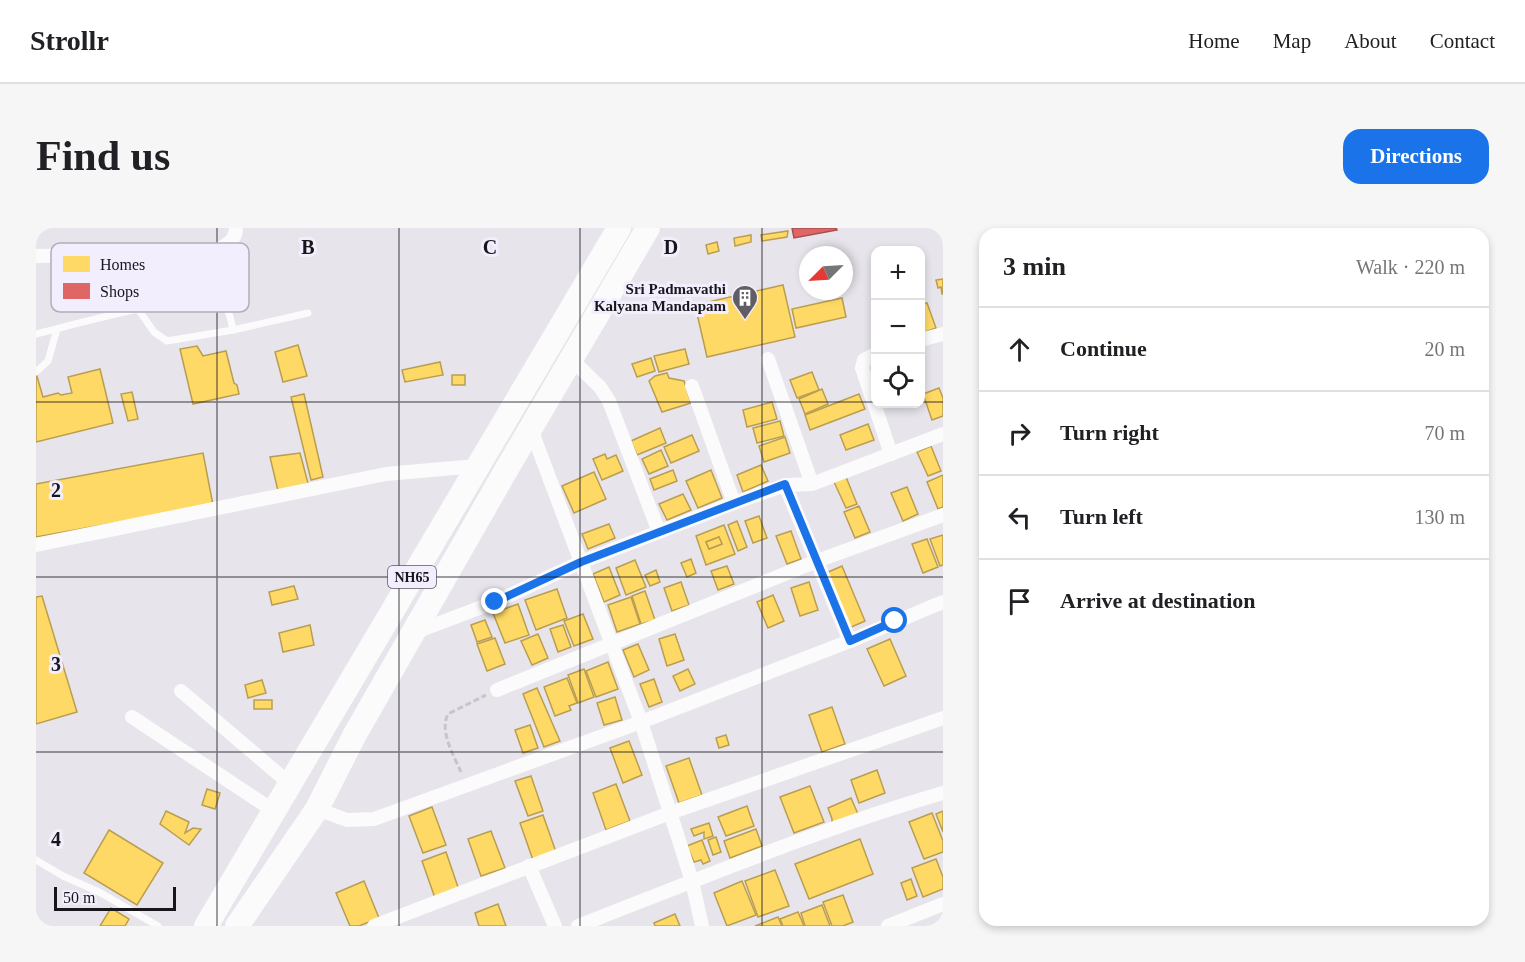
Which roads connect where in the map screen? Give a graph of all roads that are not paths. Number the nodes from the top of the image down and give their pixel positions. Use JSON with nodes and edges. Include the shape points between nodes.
{"nodes":[{"id":1,"x":236,"y":228,"type":"edge"},
{"id":2,"x":618,"y":228,"type":"edge"},
{"id":3,"x":648,"y":228,"type":"edge"},
{"id":4,"x":229,"y":243,"type":"edge"},
{"id":5,"x":36,"y":256,"type":"edge"},
{"id":6,"x":51,"y":256,"type":"edge"},
{"id":7,"x":126,"y":312,"type":"edge"},
{"id":8,"x":140,"y":312,"type":"edge"},
{"id":9,"x":227,"y":312,"type":"edge"},
{"id":10,"x":308,"y":313,"type":"dead end"},
{"id":11,"x":57,"y":329,"type":"junction"},
{"id":12,"x":233,"y":330,"type":"junction"},
{"id":13,"x":943,"y":333,"type":"edge"},
{"id":14,"x":36,"y":334,"type":"edge"},
{"id":15,"x":925,"y":339,"type":"edge"},
{"id":16,"x":871,"y":356,"type":"edge"},
{"id":17,"x":768,"y":358,"type":"dead end"},
{"id":18,"x":571,"y":359,"type":"junction"},
{"id":19,"x":36,"y":372,"type":"edge"},
{"id":20,"x":692,"y":386,"type":"dead end"},
{"id":21,"x":871,"y":394,"type":"edge"},
{"id":22,"x":876,"y":408,"type":"edge"},
{"id":23,"x":531,"y":429,"type":"junction"},
{"id":24,"x":943,"y":434,"type":"edge"},
{"id":25,"x":891,"y":453,"type":"junction"},
{"id":26,"x":476,"y":466,"type":"junction"},
{"id":27,"x":785,"y":484,"type":"junction"},
{"id":28,"x":812,"y":484,"type":"junction"},
{"id":29,"x":734,"y":503,"type":"junction"},
{"id":30,"x":943,"y":515,"type":"edge"},
{"id":31,"x":659,"y":532,"type":"junction"},
{"id":32,"x":36,"y":545,"type":"edge"},
{"id":33,"x":816,"y":561,"type":"junction"},
{"id":34,"x":581,"y":562,"type":"junction"},
{"id":35,"x":943,"y":602,"type":"edge"},
{"id":36,"x":412,"y":634,"type":"junction"},
{"id":37,"x":850,"y":641,"type":"junction"},
{"id":38,"x":613,"y":645,"type":"junction"},
{"id":39,"x":497,"y":690,"type":"road end"},
{"id":40,"x":181,"y":691,"type":"dead end"},
{"id":41,"x":132,"y":717,"type":"dead end"},
{"id":42,"x":943,"y":718,"type":"edge"},
{"id":43,"x":640,"y":722,"type":"junction"},
{"id":44,"x":290,"y":784,"type":"junction"},
{"id":45,"x":943,"y":793,"type":"edge"},
{"id":46,"x":317,"y":809,"type":"junction"},
{"id":47,"x":274,"y":811,"type":"junction"},
{"id":48,"x":670,"y":813,"type":"junction"},
{"id":49,"x":36,"y":860,"type":"edge"},
{"id":50,"x":530,"y":866,"type":"junction"},
{"id":51,"x":692,"y":882,"type":"junction"},
{"id":52,"x":943,"y":904,"type":"edge"},
{"id":53,"x":158,"y":926,"type":"edge"},
{"id":54,"x":206,"y":926,"type":"edge"},
{"id":55,"x":237,"y":926,"type":"edge"},
{"id":56,"x":374,"y":926,"type":"edge"},
{"id":57,"x":555,"y":926,"type":"edge"},
{"id":58,"x":579,"y":926,"type":"edge"},
{"id":59,"x":702,"y":926,"type":"edge"},
{"id":60,"x":888,"y":926,"type":"edge"}],
"edges":[{"from":1,"to":4,"type":"street"},
{"from":2,"to":26,"type":"highway","number":"NH65"},
{"from":3,"to":18,"type":"highway","number":"NH65"},
{"from":5,"to":6,"type":"street"},
{"from":7,"to":11,"type":"lane"},
{"from":8,"to":12,"type":"lane","via":[[154,332],[167,341]]},
{"from":9,"to":12,"type":"lane"},
{"from":10,"to":12,"type":"lane"},
{"from":11,"to":14,"type":"lane"},
{"from":11,"to":19,"type":"lane","via":[[48,361]]},
{"from":13,"to":15,"type":"street"},
{"from":16,"to":21,"type":"street","via":[[864,360],[862,368]]},
{"from":17,"to":28,"type":"street"},
{"from":18,"to":23,"type":"highway","number":"NH65"},
{"from":18,"to":31,"type":"street","via":[[609,401]]},
{"from":20,"to":29,"type":"street"},
{"from":22,"to":25,"type":"street"},
{"from":23,"to":34,"type":"street"},
{"from":23,"to":36,"type":"highway","number":"NH65"},
{"from":24,"to":25,"type":"street"},
{"from":25,"to":28,"type":"street"},
{"from":26,"to":32,"type":"street","via":[[386,474]]},
{"from":26,"to":44,"type":"highway","number":"NH65"},
{"from":27,"to":28,"type":"street"},
{"from":27,"to":29,"type":"street"},
{"from":27,"to":33,"type":"street"},
{"from":29,"to":31,"type":"street"},
{"from":30,"to":33,"type":"street"},
{"from":31,"to":34,"type":"street"},
{"from":33,"to":37,"type":"street"},
{"from":33,"to":38,"type":"street"},
{"from":34,"to":36,"type":"street","via":[[495,602]]},
{"from":34,"to":38,"type":"street"},
{"from":35,"to":37,"type":"street"},
{"from":36,"to":46,"type":"highway","number":"NH65"},
{"from":37,"to":43,"type":"street"},
{"from":38,"to":39,"type":"street"},
{"from":38,"to":43,"type":"street"},
{"from":40,"to":44,"type":"street"},
{"from":41,"to":47,"type":"street"},
{"from":42,"to":48,"type":"street"},
{"from":43,"to":46,"type":"street","via":[[374,819],[347,820]]},
{"from":43,"to":48,"type":"street"},
{"from":44,"to":47,"type":"highway","number":"NH65"},
{"from":45,"to":51,"type":"street","via":[[879,812]]},
{"from":46,"to":55,"type":"highway","number":"NH65"},
{"from":47,"to":54,"type":"highway","number":"NH65"},
{"from":48,"to":50,"type":"street"},
{"from":48,"to":51,"type":"street"},
{"from":49,"to":53,"type":"lane"},
{"from":50,"to":56,"type":"street"},
{"from":50,"to":57,"type":"street"},
{"from":51,"to":58,"type":"street"},
{"from":51,"to":59,"type":"street"},
{"from":52,"to":60,"type":"street"}]}
